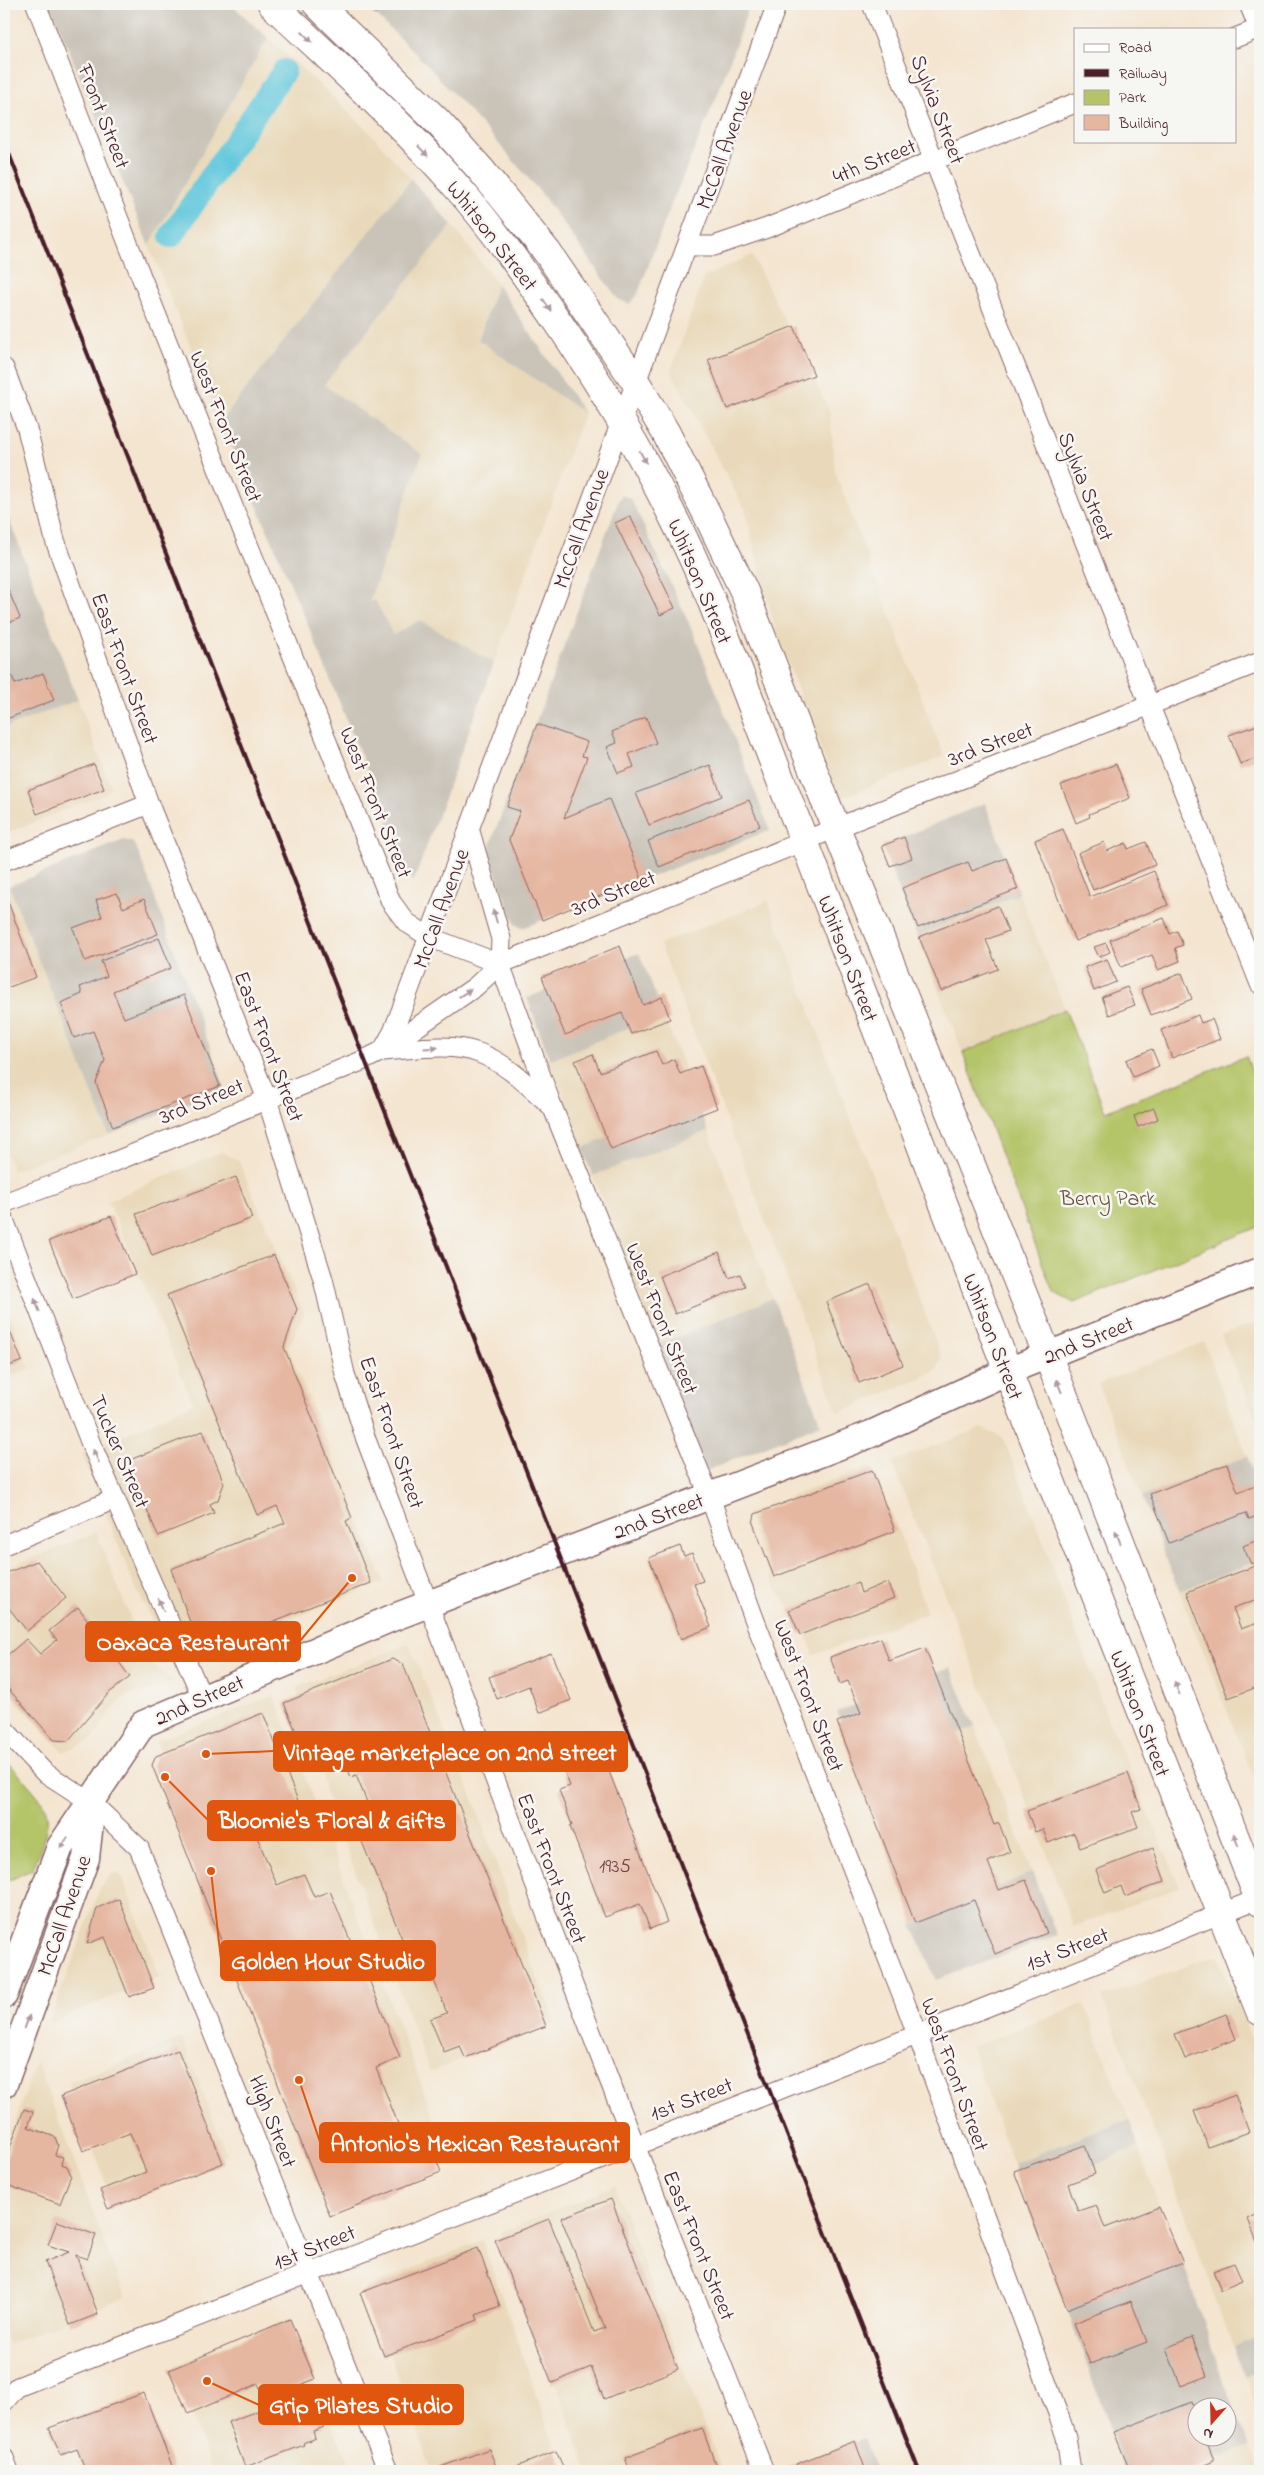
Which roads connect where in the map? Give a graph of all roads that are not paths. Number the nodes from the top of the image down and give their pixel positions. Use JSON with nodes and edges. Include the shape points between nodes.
{"nodes":[{"id":1,"x":36,"y":4,"type":"edge"},
{"id":2,"x":272,"y":4,"type":"edge"},
{"id":3,"x":317,"y":4,"type":"edge"},
{"id":4,"x":776,"y":4,"type":"edge"},
{"id":5,"x":872,"y":4,"type":"edge"},
{"id":6,"x":1249,"y":4,"type":"edge"},
{"id":7,"x":1260,"y":29,"type":"edge"},
{"id":8,"x":1236,"y":38,"type":"edge"},
{"id":9,"x":1074,"y":103,"type":"edge"},
{"id":10,"x":933,"y":162,"type":"junction"},
{"id":11,"x":129,"y":246,"type":"joint"},
{"id":12,"x":688,"y":246,"type":"junction"},
{"id":13,"x":4,"y":368,"type":"edge"},
{"id":14,"x":635,"y":381,"type":"junction"},
{"id":15,"x":621,"y":419,"type":"junction"},
{"id":16,"x":1260,"y":662,"type":"edge"},
{"id":17,"x":1148,"y":706,"type":"junction"},
{"id":18,"x":149,"y":804,"type":"junction"},
{"id":19,"x":469,"y":828,"type":"junction"},
{"id":20,"x":836,"y":828,"type":"junction"},
{"id":21,"x":804,"y":840,"type":"junction"},
{"id":22,"x":4,"y":861,"type":"edge"},
{"id":23,"x":429,"y":937,"type":"junction"},
{"id":24,"x":500,"y":964,"type":"junction"},
{"id":25,"x":1260,"y":984,"type":"edge"},
{"id":26,"x":382,"y":1051,"type":"junction"},
{"id":27,"x":267,"y":1099,"type":"junction"},
{"id":28,"x":552,"y":1106,"type":"junction"},
{"id":29,"x":4,"y":1203,"type":"edge"},
{"id":30,"x":4,"y":1220,"type":"edge"},
{"id":31,"x":1260,"y":1271,"type":"edge"},
{"id":32,"x":1047,"y":1355,"type":"junction"},
{"id":33,"x":1008,"y":1371,"type":"junction"},
{"id":34,"x":709,"y":1496,"type":"junction"},
{"id":35,"x":115,"y":1499,"type":"junction"},
{"id":36,"x":4,"y":1545,"type":"edge"},
{"id":37,"x":429,"y":1603,"type":"junction"},
{"id":38,"x":202,"y":1697,"type":"junction"},
{"id":39,"x":4,"y":1728,"type":"edge"},
{"id":40,"x":92,"y":1803,"type":"junction"},
{"id":41,"x":1260,"y":1899,"type":"edge"},
{"id":42,"x":1221,"y":1914,"type":"junction"},
{"id":43,"x":4,"y":1995,"type":"edge"},
{"id":44,"x":1260,"y":2011,"type":"edge"},
{"id":45,"x":916,"y":2034,"type":"junction"},
{"id":46,"x":4,"y":2084,"type":"edge"},
{"id":47,"x":634,"y":2145,"type":"junction"},
{"id":48,"x":309,"y":2274,"type":"junction"},
{"id":49,"x":4,"y":2402,"type":"edge"},
{"id":50,"x":4,"y":2458,"type":"edge"},
{"id":51,"x":9,"y":2471,"type":"edge"},
{"id":52,"x":388,"y":2471,"type":"edge"},
{"id":53,"x":764,"y":2471,"type":"edge"},
{"id":54,"x":1072,"y":2471,"type":"edge"}],
"edges":[{"from":1,"to":11,"type":"street","name":"Front Street"},
{"from":2,"to":15,"type":"main road","name":"Whitson Street","one_way":true,"via":[[457,186],[520,267]]},
{"from":3,"to":14,"type":"main road","name":"Whitson Street","via":[[392,75],[487,176],[568,281]]},
{"from":4,"to":12,"type":"street","name":"McCall Avenue"},
{"from":5,"to":10,"type":"street","name":"Sylvia Street"},
{"from":6,"to":7,"type":"street"},
{"from":7,"to":8,"type":"street"},
{"from":9,"to":10,"type":"street","name":"4th Street"},
{"from":10,"to":12,"type":"street","name":"4th Street","via":[[714,246]]},
{"from":10,"to":17,"type":"street","name":"Sylvia Street"},
{"from":11,"to":23,"type":"street","name":"West Front Street","via":[[391,902],[406,922]]},
{"from":12,"to":14,"type":"street","name":"McCall Avenue"},
{"from":13,"to":18,"type":"street","name":"East Front Street","via":[[27,429],[56,540]]},
{"from":14,"to":15,"type":"street","name":"McCall Avenue"},
{"from":14,"to":20,"type":"main road","name":"Whitson Street","via":[[674,450],[744,591]]},
{"from":15,"to":19,"type":"street","name":"McCall Avenue"},
{"from":15,"to":21,"type":"main road","name":"Whitson Street","one_way":true,"via":[[687,543]]},
{"from":16,"to":17,"type":"street","name":"3rd Street"},
{"from":17,"to":20,"type":"street","name":"3rd Street"},
{"from":17,"to":25,"type":"street","name":"Sylvia Street"},
{"from":18,"to":22,"type":"street"},
{"from":18,"to":27,"type":"street","name":"East Front Street"},
{"from":19,"to":23,"type":"street","name":"McCall Avenue"},
{"from":24,"to":19,"type":"street","one_way":true,"via":[[502,940]]},
{"from":20,"to":21,"type":"street","name":"3rd Street"},
{"from":20,"to":32,"type":"main road","name":"Whitson Street"},
{"from":21,"to":24,"type":"street","name":"3rd Street"},
{"from":21,"to":33,"type":"main road","name":"Whitson Street"},
{"from":23,"to":24,"type":"street","name":"West Front Street"},
{"from":23,"to":26,"type":"street","name":"McCall Avenue","via":[[393,1032]]},
{"from":26,"to":24,"type":"street","name":"3rd Street","one_way":true,"via":[[475,987]]},
{"from":24,"to":28,"type":"street","name":"West Front Street"},
{"from":26,"to":27,"type":"street","name":"3rd Street"},
{"from":26,"to":28,"type":"street","one_way":true,"via":[[447,1047],[478,1052],[497,1061]]},
{"from":27,"to":29,"type":"street","name":"3rd Street"},
{"from":27,"to":37,"type":"street","name":"East Front Street","via":[[323,1280],[355,1409]]},
{"from":28,"to":34,"type":"street","name":"West Front Street"},
{"from":35,"to":30,"type":"street","name":"Tucker Street","one_way":true},
{"from":31,"to":32,"type":"main road","name":"2nd Street"},
{"from":32,"to":33,"type":"main road","name":"2nd Street"},
{"from":41,"to":32,"type":"main road","name":"Whitson Street","one_way":true},
{"from":33,"to":34,"type":"main road","name":"2nd Street","via":[[871,1434]]},
{"from":33,"to":42,"type":"main road","name":"Whitson Street"},
{"from":34,"to":37,"type":"main road","name":"2nd Street"},
{"from":34,"to":45,"type":"street","name":"West Front Street"},
{"from":35,"to":36,"type":"street"},
{"from":38,"to":35,"type":"street","name":"Tucker Street","one_way":true},
{"from":37,"to":38,"type":"main road","name":"2nd Street"},
{"from":37,"to":47,"type":"street","name":"East Front Street"},
{"from":38,"to":40,"type":"main road","name":"2nd Street","via":[[143,1724]]},
{"from":39,"to":40,"type":"street","name":"High Street","via":[[44,1772]]},
{"from":40,"to":43,"type":"main road","name":"McCall Avenue","one_way":true,"via":[[60,1848]]},
{"from":46,"to":40,"type":"main road","name":"McCall Avenue","one_way":true,"via":[[86,1858]]},
{"from":40,"to":48,"type":"street","name":"High Street","via":[[139,1848]]},
{"from":41,"to":42,"type":"street","name":"1st Street"},
{"from":42,"to":44,"type":"main road","name":"Whitson Street"},
{"from":42,"to":45,"type":"street","name":"1st Street"},
{"from":45,"to":47,"type":"street","name":"1st Street"},
{"from":45,"to":54,"type":"street","name":"West Front Street","via":[[1064,2430]]},
{"from":47,"to":48,"type":"street","name":"1st Street"},
{"from":47,"to":53,"type":"street","name":"East Front Street"},
{"from":48,"to":49,"type":"street","name":"1st Street","via":[[16,2388]]},
{"from":48,"to":52,"type":"street","name":"High Street"},
{"from":50,"to":51,"type":"street"}]}
